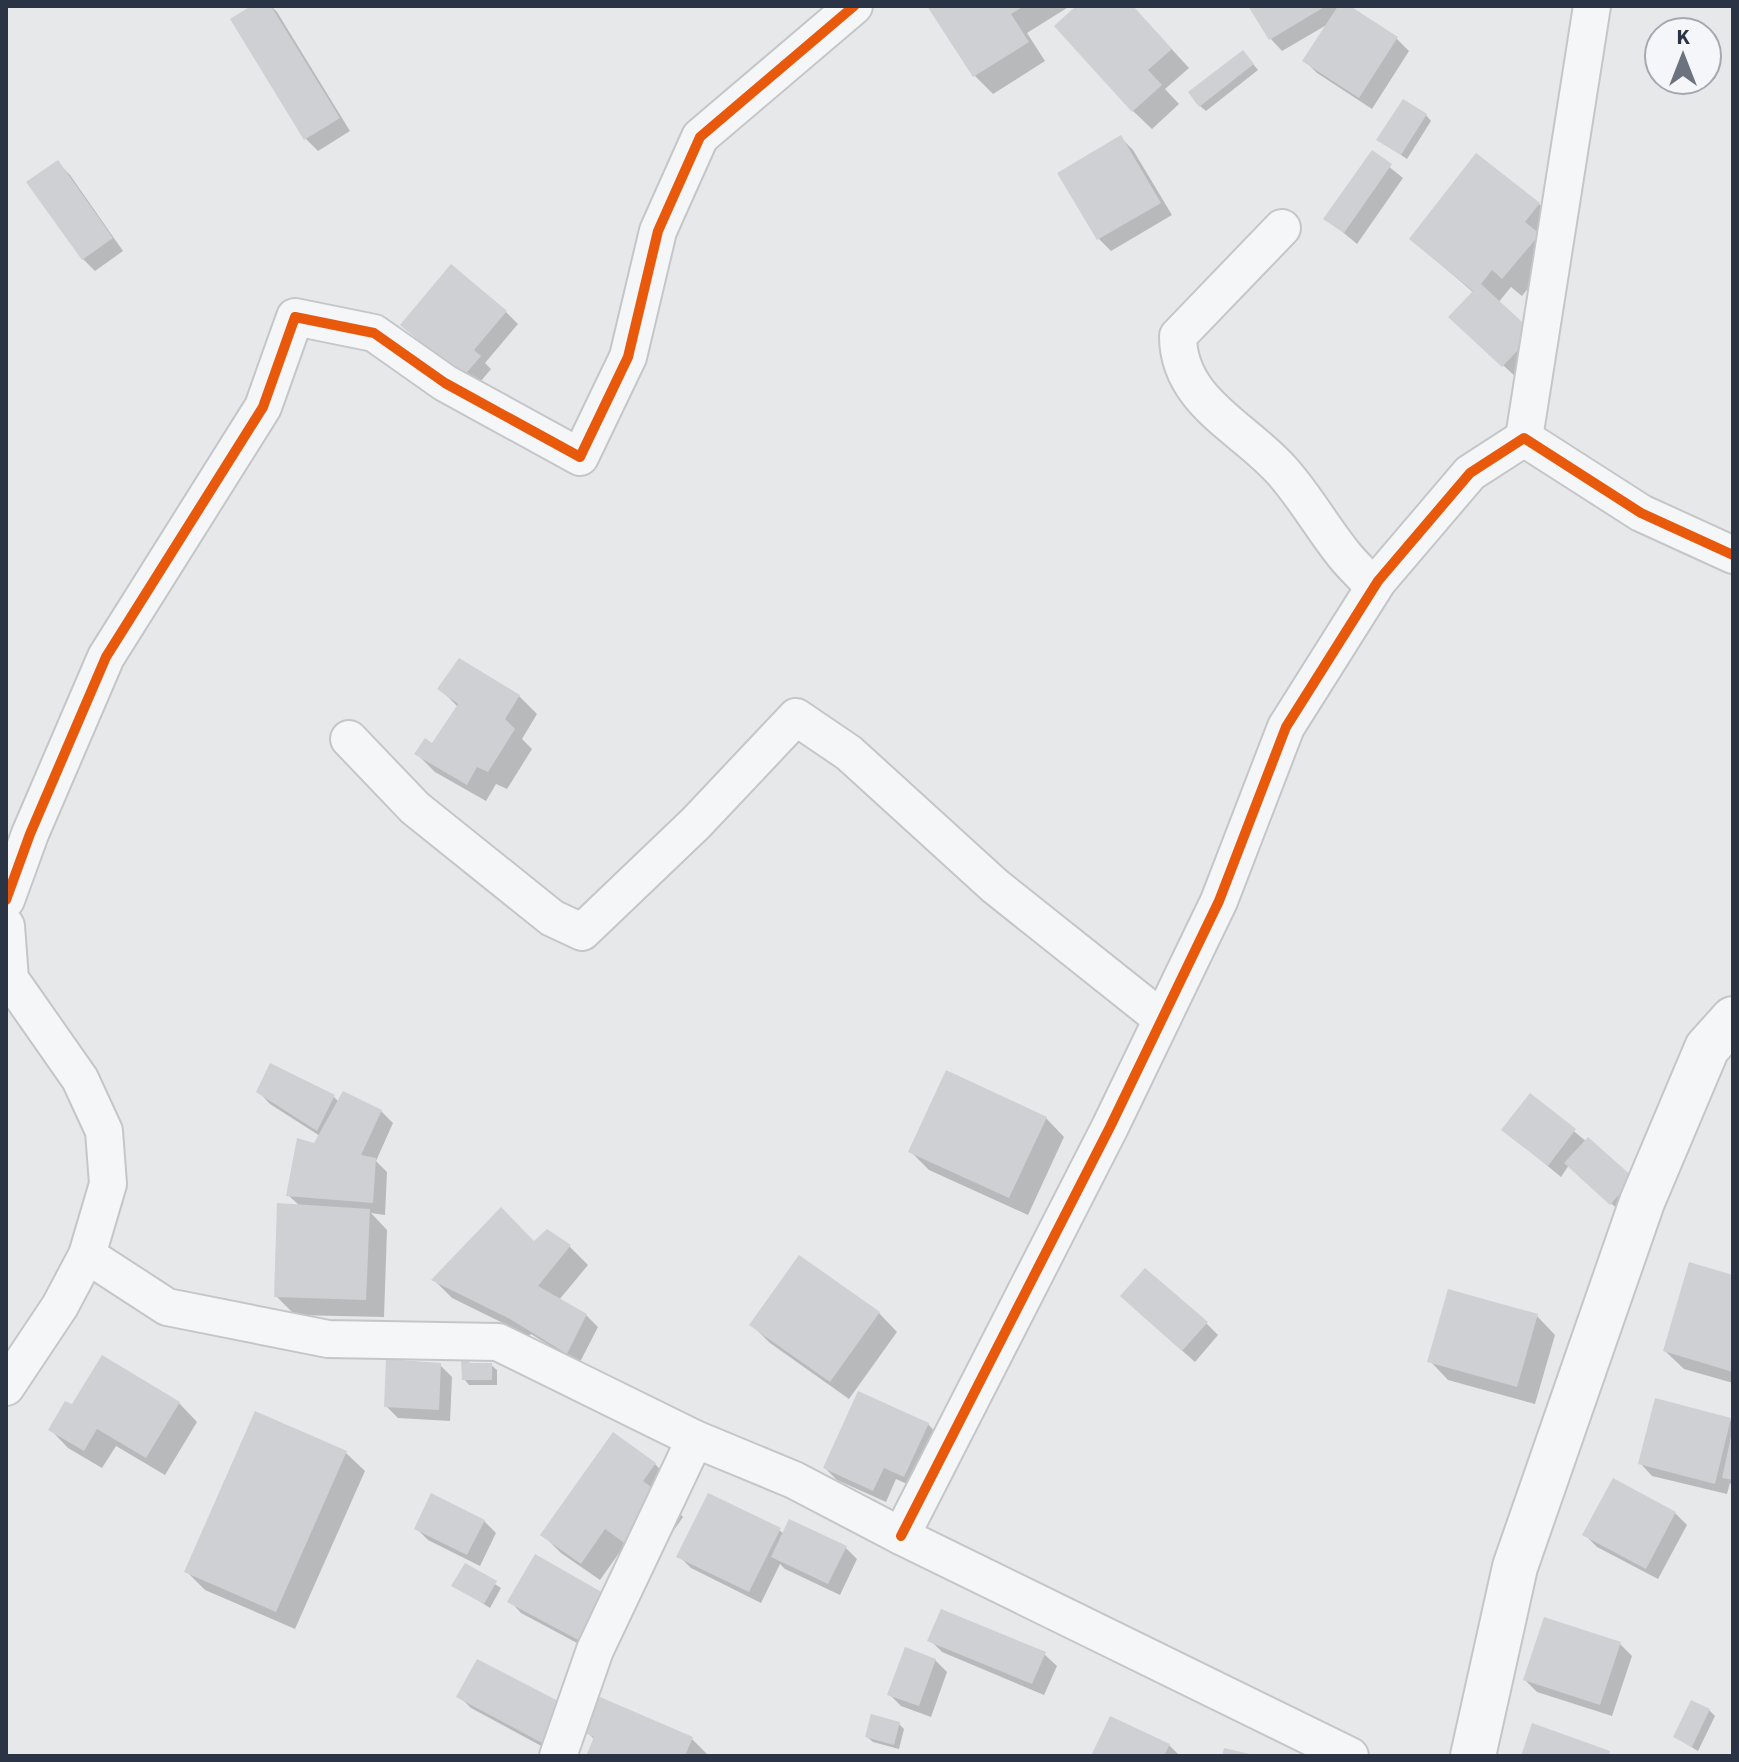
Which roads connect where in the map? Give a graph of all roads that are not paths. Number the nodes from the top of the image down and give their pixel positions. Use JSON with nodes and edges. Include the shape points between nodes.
{"nodes":[{"id":1,"x":854,"y":6,"type":"edge"},
{"id":2,"x":1592,"y":6,"type":"edge"},
{"id":3,"x":1282,"y":228,"type":"dead end"},
{"id":4,"x":1524,"y":438,"type":"junction"},
{"id":5,"x":1733,"y":555,"type":"edge"},
{"id":6,"x":1374,"y":587,"type":"junction"},
{"id":7,"x":349,"y":739,"type":"dead end"},
{"id":8,"x":6,"y":900,"type":"edge"},
{"id":9,"x":6,"y":926,"type":"edge"},
{"id":10,"x":1162,"y":1019,"type":"junction"},
{"id":11,"x":1733,"y":1019,"type":"edge"},
{"id":12,"x":87,"y":1255,"type":"junction"},
{"id":13,"x":6,"y":1387,"type":"edge"},
{"id":14,"x":695,"y":1439,"type":"junction"},
{"id":15,"x":901,"y":1536,"type":"junction"},
{"id":16,"x":558,"y":1756,"type":"edge"},
{"id":17,"x":1350,"y":1756,"type":"edge"},
{"id":18,"x":1473,"y":1756,"type":"edge"}],
"edges":[{"from":1,"to":8,"type":"street","via":[[700,137],[658,231],[628,357],[580,457],[445,383],[374,333],[295,317],[263,407],[106,657]]},
{"from":2,"to":4,"type":"street"},
{"from":3,"to":6,"type":"street","via":[[1178,336],[1178,355],[1211,410],[1281,469],[1344,556]]},
{"from":4,"to":5,"type":"street","via":[[1641,513]]},
{"from":4,"to":6,"type":"street","via":[[1470,473]]},
{"from":6,"to":10,"type":"street","via":[[1286,727],[1219,901]]},
{"from":7,"to":10,"type":"street","via":[[415,808],[552,918],[582,932],[796,717],[849,753],[995,886]]},
{"from":9,"to":12,"type":"street","via":[[10,979],[80,1079],[104,1131],[108,1184]]},
{"from":10,"to":15,"type":"street"},
{"from":11,"to":18,"type":"street","via":[[1707,1048],[1637,1216],[1515,1567]]},
{"from":12,"to":13,"type":"street"},
{"from":12,"to":14,"type":"street","via":[[167,1307],[328,1339],[498,1342]]},
{"from":14,"to":15,"type":"street","via":[[794,1480]]},
{"from":14,"to":16,"type":"street","via":[[595,1650]]},
{"from":15,"to":17,"type":"street"}]}
